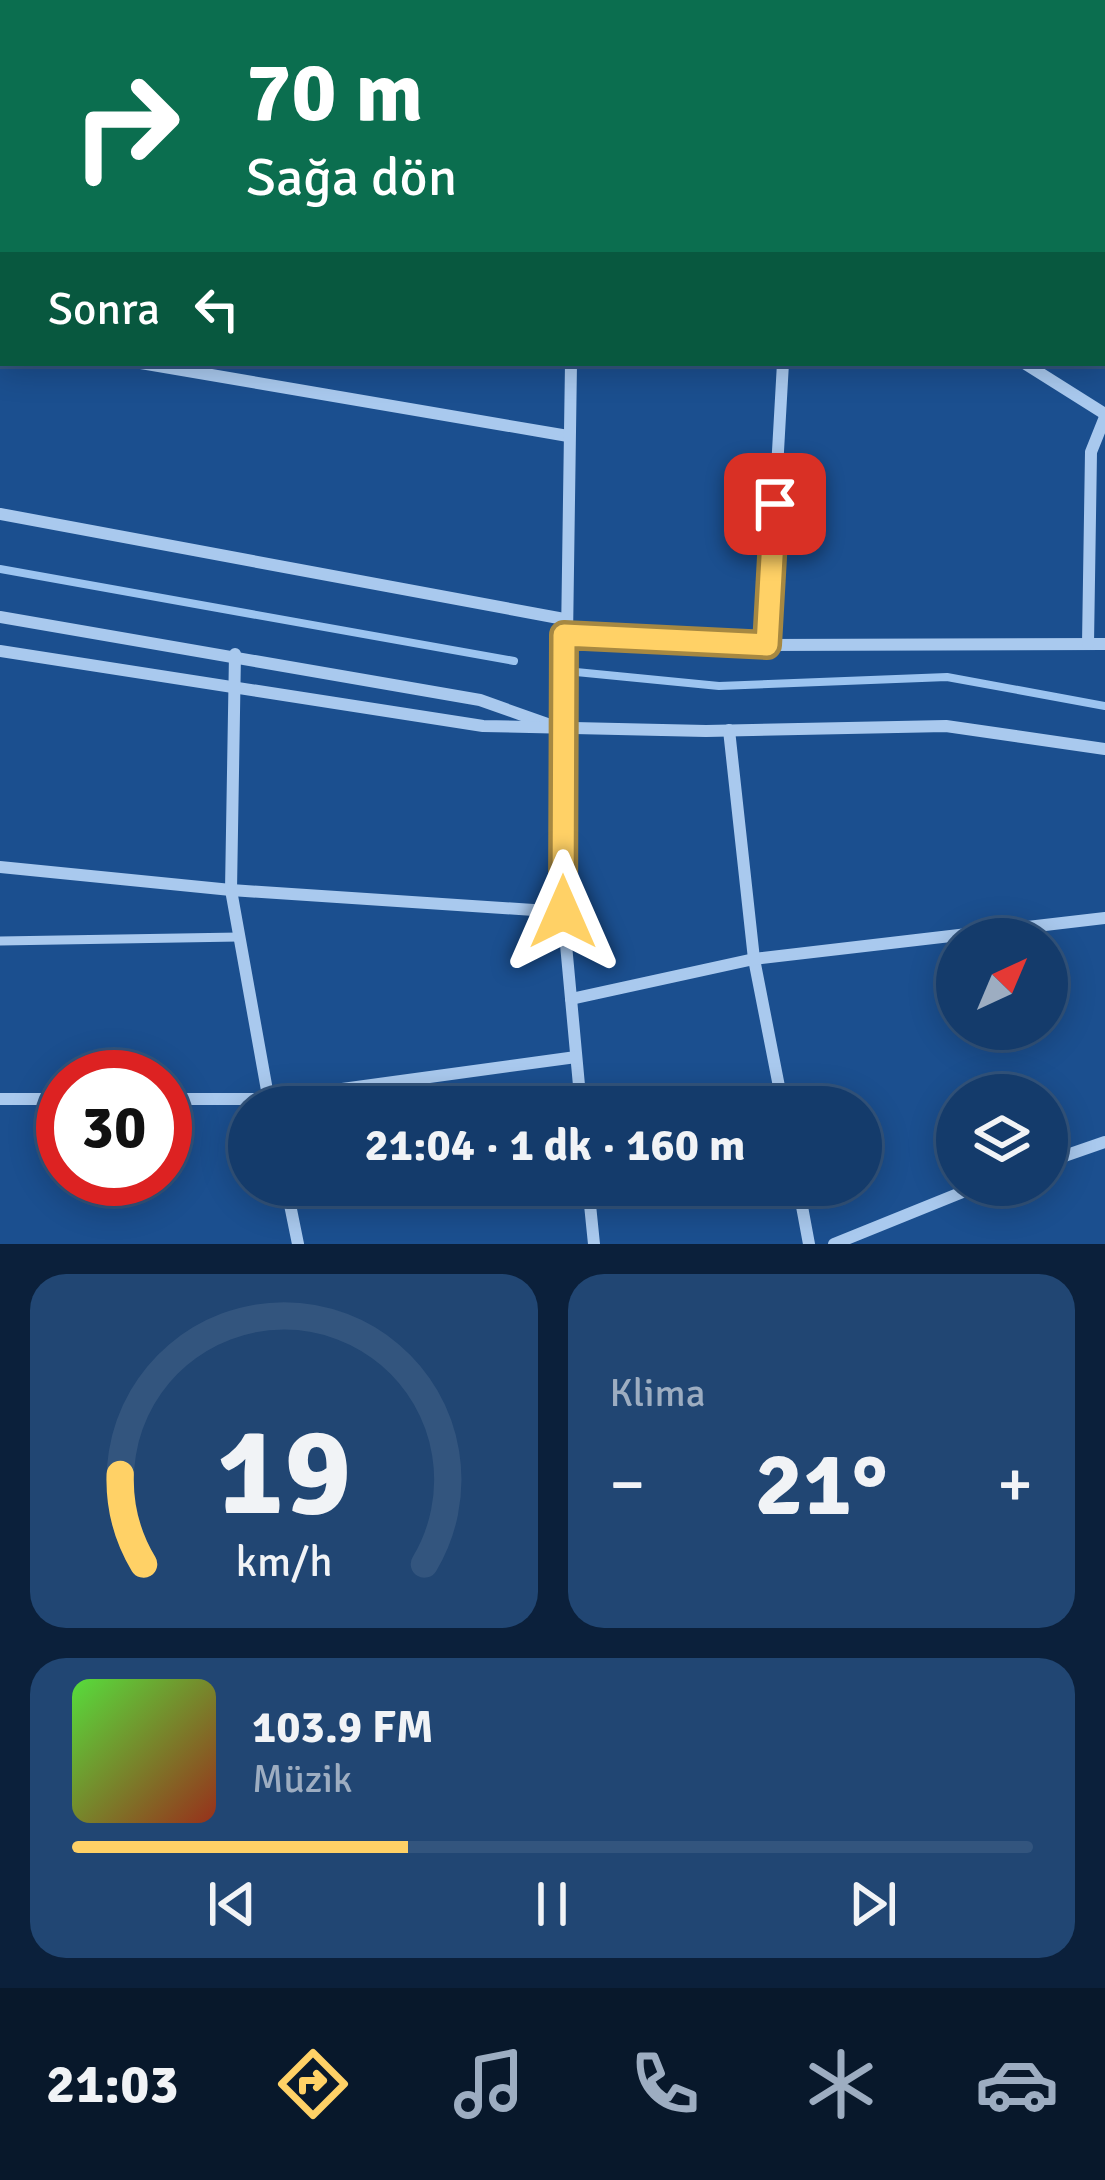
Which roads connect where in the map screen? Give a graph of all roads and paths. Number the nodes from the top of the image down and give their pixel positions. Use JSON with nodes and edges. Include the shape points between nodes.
{"nodes":[{"id":1,"x":159,"y":366,"type":"edge"},
{"id":2,"x":571,"y":366,"type":"edge"},
{"id":3,"x":783,"y":366,"type":"edge"},
{"id":4,"x":1029,"y":366,"type":"edge"},
{"id":5,"x":1105,"y":416,"type":"edge"},
{"id":6,"x":568,"y":436,"type":"junction"},
{"id":7,"x":0,"y":514,"type":"edge"},
{"id":8,"x":0,"y":616,"type":"edge"},
{"id":9,"x":564,"y":619,"type":"junction"},
{"id":10,"x":564,"y":635,"type":"junction"},
{"id":11,"x":1088,"y":644,"type":"junction"},
{"id":12,"x":1105,"y":644,"type":"edge"},
{"id":13,"x":767,"y":645,"type":"junction"},
{"id":14,"x":0,"y":651,"type":"edge"},
{"id":15,"x":235,"y":654,"type":"junction"},
{"id":16,"x":235,"y":684,"type":"junction"},
{"id":17,"x":562,"y":730,"type":"junction"},
{"id":18,"x":729,"y":730,"type":"junction"},
{"id":19,"x":1105,"y":749,"type":"edge"},
{"id":20,"x":0,"y":867,"type":"edge"},
{"id":21,"x":231,"y":890,"type":"junction"},
{"id":22,"x":563,"y":912,"type":"junction"},
{"id":23,"x":1105,"y":918,"type":"edge"},
{"id":24,"x":239,"y":937,"type":"junction"},
{"id":25,"x":0,"y":941,"type":"edge"},
{"id":26,"x":754,"y":959,"type":"junction"},
{"id":27,"x":571,"y":1000,"type":"junction"},
{"id":28,"x":576,"y":1057,"type":"junction"},
{"id":29,"x":267,"y":1086,"type":"edge"},
{"id":30,"x":383,"y":1086,"type":"edge"},
{"id":31,"x":579,"y":1086,"type":"edge"},
{"id":32,"x":779,"y":1086,"type":"edge"},
{"id":33,"x":0,"y":1099,"type":"edge"},
{"id":34,"x":36,"y":1099,"type":"edge"},
{"id":35,"x":192,"y":1100,"type":"edge"},
{"id":36,"x":228,"y":1101,"type":"edge"},
{"id":37,"x":1105,"y":1142,"type":"edge"},
{"id":38,"x":1068,"y":1155,"type":"edge"},
{"id":39,"x":936,"y":1203,"type":"edge"},
{"id":40,"x":290,"y":1206,"type":"edge"},
{"id":41,"x":590,"y":1206,"type":"edge"},
{"id":42,"x":802,"y":1206,"type":"edge"},
{"id":43,"x":298,"y":1244,"type":"edge"},
{"id":44,"x":594,"y":1244,"type":"edge"},
{"id":45,"x":809,"y":1244,"type":"edge"},
{"id":46,"x":834,"y":1244,"type":"edge"}],
"edges":[{"from":1,"to":6,"type":"street"},
{"from":2,"to":6,"type":"street"},
{"from":3,"to":13,"type":"street"},
{"from":4,"to":5,"type":"street"},
{"from":5,"to":11,"type":"street","via":[[1090,452]]},
{"from":6,"to":9,"type":"street"},
{"from":7,"to":9,"type":"street"},
{"from":8,"to":15,"type":"street"},
{"from":9,"to":10,"type":"street"},
{"from":10,"to":13,"type":"street"},
{"from":10,"to":17,"type":"street"},
{"from":11,"to":12,"type":"street"},
{"from":11,"to":13,"type":"street"},
{"from":14,"to":16,"type":"street"},
{"from":15,"to":16,"type":"street"},
{"from":15,"to":17,"type":"street","via":[[480,700]]},
{"from":16,"to":17,"type":"street","via":[[483,726]]},
{"from":16,"to":21,"type":"street"},
{"from":17,"to":18,"type":"street"},
{"from":17,"to":22,"type":"street"},
{"from":18,"to":19,"type":"street","via":[[946,726]]},
{"from":18,"to":26,"type":"street"},
{"from":20,"to":21,"type":"street"},
{"from":21,"to":22,"type":"street"},
{"from":21,"to":24,"type":"street"},
{"from":22,"to":27,"type":"street"},
{"from":23,"to":26,"type":"street"},
{"from":24,"to":25,"type":"lane"},
{"from":24,"to":29,"type":"street"},
{"from":26,"to":27,"type":"street"},
{"from":26,"to":32,"type":"street"},
{"from":27,"to":28,"type":"street"},
{"from":28,"to":30,"type":"street"},
{"from":28,"to":31,"type":"street"},
{"from":33,"to":34,"type":"street"},
{"from":35,"to":36,"type":"street"},
{"from":37,"to":38,"type":"street"},
{"from":39,"to":46,"type":"street"},
{"from":40,"to":43,"type":"street"},
{"from":41,"to":44,"type":"street"},
{"from":42,"to":45,"type":"street"}]}
